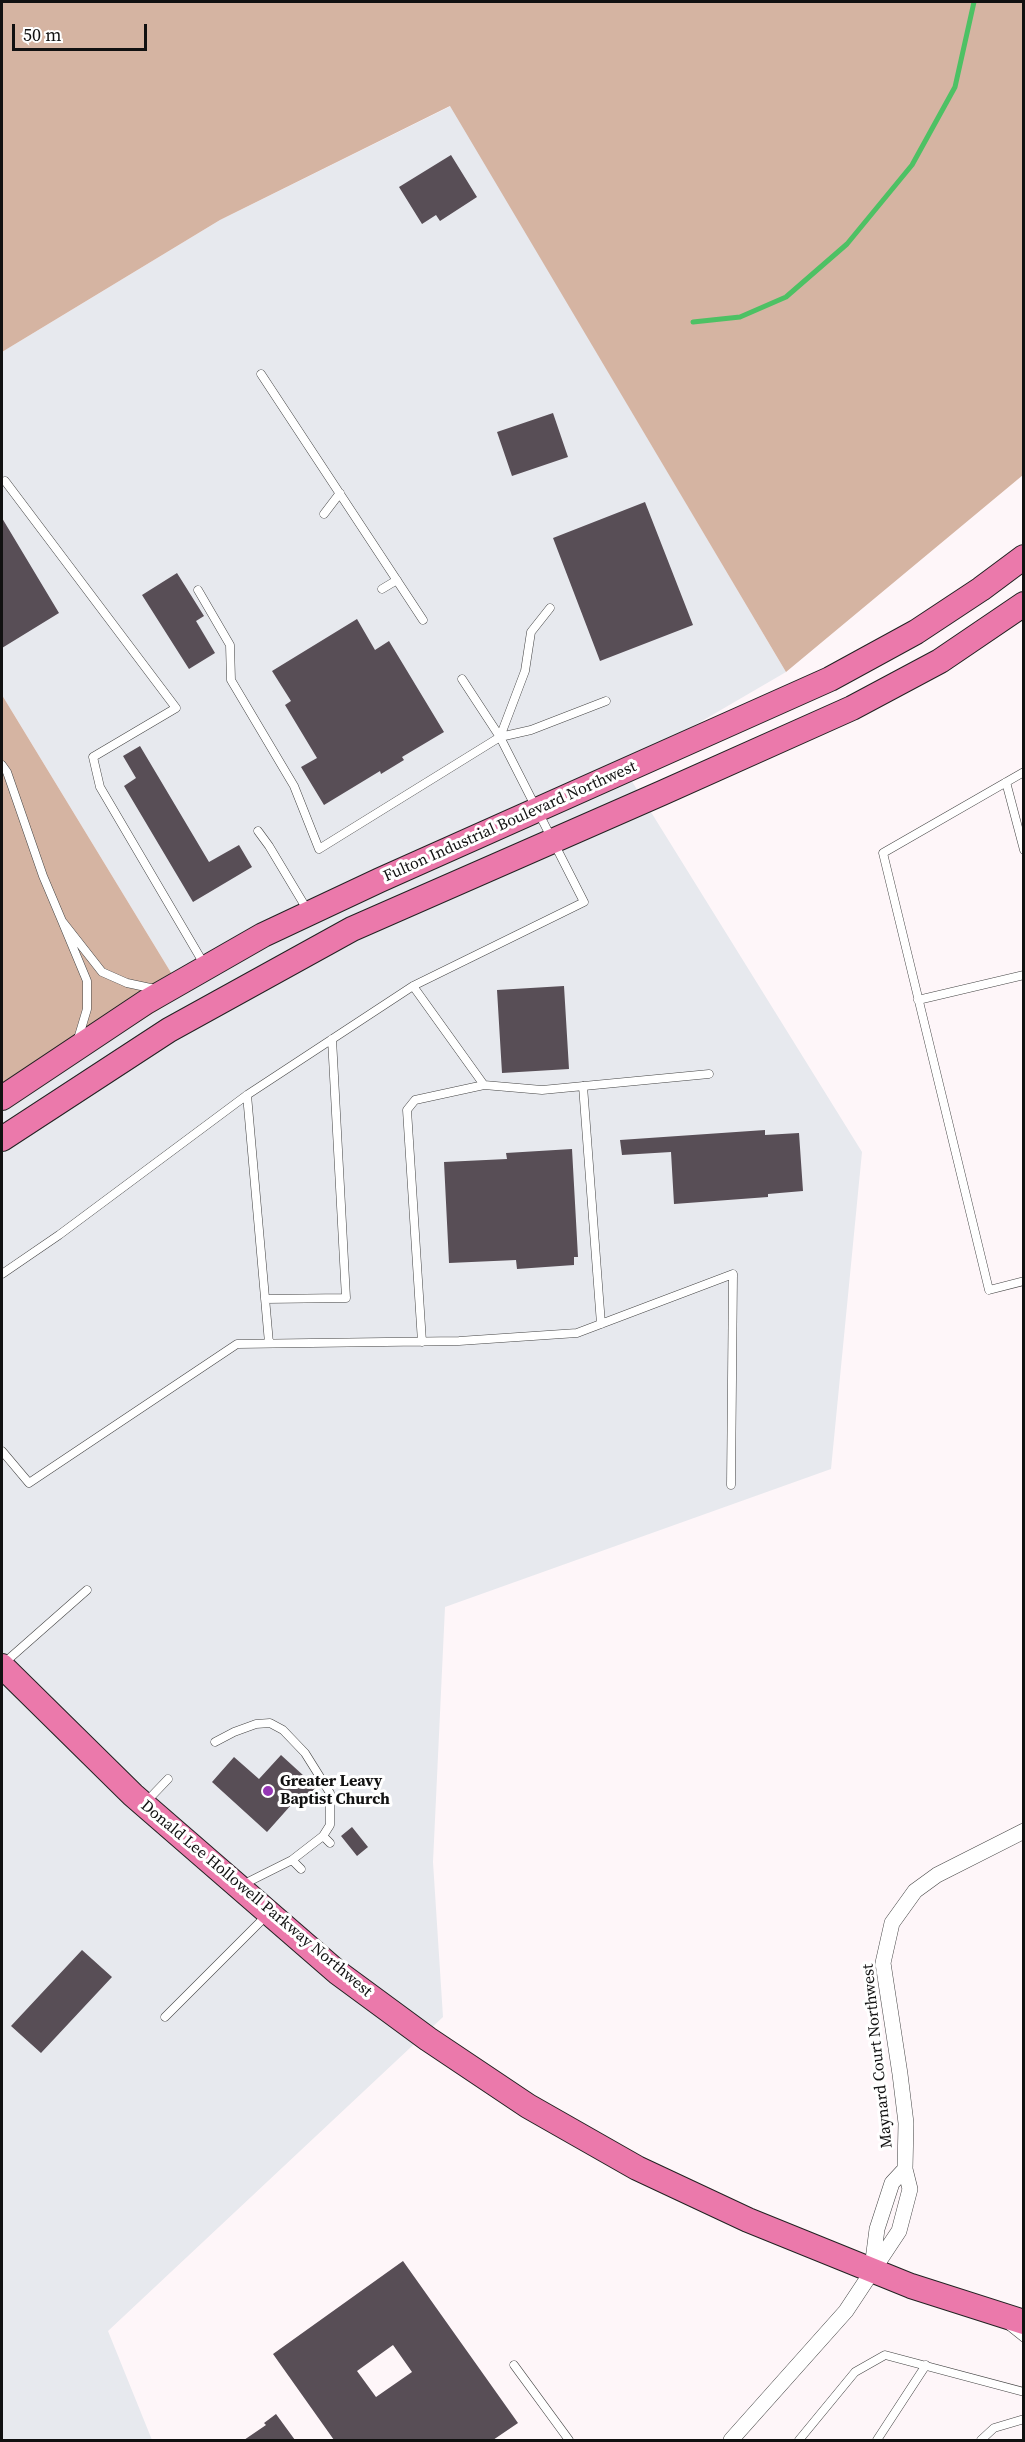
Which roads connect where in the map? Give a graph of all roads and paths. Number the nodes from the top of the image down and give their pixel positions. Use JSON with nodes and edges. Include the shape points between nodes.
{"nodes":[{"id":1,"x":261,"y":374,"type":"dead end"},
{"id":2,"x":5,"y":481,"type":"dead end"},
{"id":3,"x":340,"y":493,"type":"junction"},
{"id":4,"x":324,"y":514,"type":"dead end"},
{"id":5,"x":1023,"y":556,"type":"edge"},
{"id":6,"x":397,"y":580,"type":"junction"},
{"id":7,"x":382,"y":589,"type":"dead end"},
{"id":8,"x":198,"y":590,"type":"dead end"},
{"id":9,"x":1023,"y":604,"type":"edge"},
{"id":10,"x":550,"y":608,"type":"dead end"},
{"id":11,"x":423,"y":620,"type":"dead end"},
{"id":12,"x":462,"y":679,"type":"dead end"},
{"id":13,"x":606,"y":701,"type":"dead end"},
{"id":14,"x":500,"y":737,"type":"junction"},
{"id":15,"x":2,"y":765,"type":"edge"},
{"id":16,"x":1023,"y":772,"type":"edge"},
{"id":17,"x":1006,"y":782,"type":"junction"},
{"id":18,"x":537,"y":810,"type":"junction"},
{"id":19,"x":258,"y":831,"type":"dead end"},
{"id":20,"x":553,"y":841,"type":"junction"},
{"id":21,"x":1023,"y":850,"type":"edge"},
{"id":22,"x":309,"y":914,"type":"junction"},
{"id":23,"x":62,"y":921,"type":"junction"},
{"id":24,"x":207,"y":968,"type":"junction"},
{"id":25,"x":1023,"y":975,"type":"edge"},
{"id":26,"x":413,"y":986,"type":"junction"},
{"id":27,"x":166,"y":991,"type":"junction"},
{"id":28,"x":918,"y":1000,"type":"junction"},
{"id":29,"x":333,"y":1039,"type":"junction"},
{"id":30,"x":75,"y":1049,"type":"junction"},
{"id":31,"x":710,"y":1074,"type":"dead end"},
{"id":32,"x":484,"y":1085,"type":"junction"},
{"id":33,"x":583,"y":1086,"type":"junction"},
{"id":34,"x":247,"y":1095,"type":"junction"},
{"id":35,"x":2,"y":1098,"type":"edge"},
{"id":36,"x":2,"y":1138,"type":"edge"},
{"id":37,"x":2,"y":1274,"type":"edge"},
{"id":38,"x":1023,"y":1281,"type":"edge"},
{"id":39,"x":265,"y":1299,"type":"junction"},
{"id":40,"x":601,"y":1324,"type":"junction"},
{"id":41,"x":422,"y":1342,"type":"junction"},
{"id":42,"x":269,"y":1343,"type":"junction"},
{"id":43,"x":2,"y":1451,"type":"edge"},
{"id":44,"x":731,"y":1485,"type":"dead end"},
{"id":45,"x":87,"y":1590,"type":"dead end"},
{"id":46,"x":2,"y":1665,"type":"edge"},
{"id":47,"x":215,"y":1742,"type":"dead end"},
{"id":48,"x":168,"y":1779,"type":"dead end"},
{"id":49,"x":144,"y":1804,"type":"junction"},
{"id":50,"x":1023,"y":1830,"type":"edge"},
{"id":51,"x":323,"y":1836,"type":"junction"},
{"id":52,"x":330,"y":1843,"type":"dead end"},
{"id":53,"x":292,"y":1860,"type":"junction"},
{"id":54,"x":301,"y":1869,"type":"dead end"},
{"id":55,"x":238,"y":1887,"type":"junction"},
{"id":56,"x":268,"y":1913,"type":"junction"},
{"id":57,"x":165,"y":2017,"type":"dead end"},
{"id":58,"x":905,"y":2169,"type":"junction"},
{"id":59,"x":872,"y":2271,"type":"junction"},
{"id":60,"x":994,"y":2314,"type":"junction"},
{"id":61,"x":1023,"y":2322,"type":"edge"},
{"id":62,"x":1023,"y":2338,"type":"edge"},
{"id":63,"x":514,"y":2365,"type":"dead end"},
{"id":64,"x":926,"y":2365,"type":"junction"},
{"id":65,"x":1023,"y":2392,"type":"edge"},
{"id":66,"x":1023,"y":2419,"type":"edge"},
{"id":67,"x":569,"y":2440,"type":"edge"},
{"id":68,"x":731,"y":2440,"type":"edge"},
{"id":69,"x":799,"y":2440,"type":"edge"},
{"id":70,"x":877,"y":2440,"type":"edge"},
{"id":71,"x":981,"y":2440,"type":"edge"}],
"edges":[{"from":1,"to":3,"type":"lane"},
{"from":2,"to":24,"type":"lane","via":[[176,708],[93,757],[100,787]]},
{"from":3,"to":4,"type":"lane"},
{"from":3,"to":6,"type":"lane"},
{"from":5,"to":18,"type":"main road","name":"Fulton Industrial Boulevard Northwest","via":[[916,632],[830,679]]},
{"from":6,"to":7,"type":"lane"},
{"from":6,"to":11,"type":"lane"},
{"from":8,"to":14,"type":"lane","via":[[230,645],[231,680],[294,786],[319,849]]},
{"from":9,"to":20,"type":"main road","name":"Fulton Industrial Boulevard Northwest","via":[[940,661],[852,708]]},
{"from":10,"to":14,"type":"lane","via":[[531,632],[525,671]]},
{"from":12,"to":14,"type":"lane"},
{"from":13,"to":14,"type":"lane","via":[[531,730]]},
{"from":14,"to":18,"type":"lane"},
{"from":15,"to":23,"type":"lane"},
{"from":16,"to":17,"type":"lane"},
{"from":17,"to":21,"type":"lane"},
{"from":17,"to":28,"type":"lane","via":[[883,853]]},
{"from":18,"to":20,"type":"lane"},
{"from":18,"to":22,"type":"main road","name":"Fulton Industrial Boulevard Northwest"},
{"from":19,"to":22,"type":"lane"},
{"from":20,"to":26,"type":"lane","via":[[584,902]]},
{"from":20,"to":36,"type":"main road","name":"Fulton Industrial Boulevard Northwest","via":[[333,939],[169,1030]]},
{"from":22,"to":24,"type":"main road","name":"Fulton Industrial Boulevard Northwest"},
{"from":23,"to":27,"type":"lane","via":[[102,972],[127,983]]},
{"from":23,"to":30,"type":"lane","via":[[87,981],[87,1009]]},
{"from":24,"to":27,"type":"main road","name":"Fulton Industrial Boulevard Northwest"},
{"from":25,"to":28,"type":"lane"},
{"from":26,"to":29,"type":"lane"},
{"from":26,"to":32,"type":"lane"},
{"from":27,"to":30,"type":"main road","name":"Fulton Industrial Boulevard Northwest"},
{"from":28,"to":38,"type":"lane","via":[[989,1290]]},
{"from":29,"to":34,"type":"lane"},
{"from":29,"to":39,"type":"lane","via":[[346,1298]]},
{"from":30,"to":35,"type":"main road","name":"Fulton Industrial Boulevard Northwest"},
{"from":31,"to":33,"type":"lane"},
{"from":32,"to":33,"type":"lane","via":[[542,1090]]},
{"from":32,"to":41,"type":"lane","via":[[415,1100],[407,1110]]},
{"from":33,"to":40,"type":"lane"},
{"from":34,"to":37,"type":"lane"},
{"from":34,"to":39,"type":"lane"},
{"from":39,"to":42,"type":"lane"},
{"from":40,"to":41,"type":"lane","via":[[577,1333]]},
{"from":40,"to":44,"type":"lane","via":[[733,1275]]},
{"from":41,"to":42,"type":"lane"},
{"from":42,"to":43,"type":"lane","via":[[237,1344],[29,1483]]},
{"from":45,"to":46,"type":"lane"},
{"from":46,"to":49,"type":"main road","name":"Donald Lee Hollowell Parkway Northwest"},
{"from":47,"to":51,"type":"lane","via":[[256,1724],[270,1723],[283,1730],[305,1753],[330,1793],[330,1825]]},
{"from":48,"to":49,"type":"lane"},
{"from":49,"to":55,"type":"main road","name":"Donald Lee Hollowell Parkway Northwest"},
{"from":50,"to":58,"type":"street","name":"Maynard Court Northwest","via":[[930,1880],[915,1891],[892,1923],[883,1963],[906,2123]]},
{"from":51,"to":52,"type":"lane"},
{"from":51,"to":53,"type":"lane"},
{"from":53,"to":54,"type":"lane"},
{"from":53,"to":55,"type":"lane"},
{"from":55,"to":56,"type":"main road","name":"Donald Lee Hollowell Parkway Northwest"},
{"from":56,"to":57,"type":"lane"},
{"from":56,"to":59,"type":"main road","name":"Donald Lee Hollowell Parkway Northwest","via":[[346,1979],[528,2106],[693,2195]]},
{"from":58,"to":59,"type":"street","name":"Maynard Court Northwest","via":[[892,2183],[877,2229]]},
{"from":58,"to":59,"type":"street","name":"Maynard Court Northwest","via":[[910,2188],[899,2231]]},
{"from":59,"to":60,"type":"main road","name":"Donald Lee Hollowell Parkway Northwest"},
{"from":59,"to":68,"type":"street","via":[[846,2311]]},
{"from":60,"to":61,"type":"main road","name":"Donald Lee Hollowell Parkway Northwest"},
{"from":60,"to":62,"type":"lane"},
{"from":63,"to":67,"type":"lane"},
{"from":64,"to":65,"type":"lane"},
{"from":64,"to":69,"type":"lane","via":[[885,2355],[855,2372]]},
{"from":64,"to":70,"type":"lane"},
{"from":66,"to":71,"type":"lane","via":[[994,2428]]}]}
